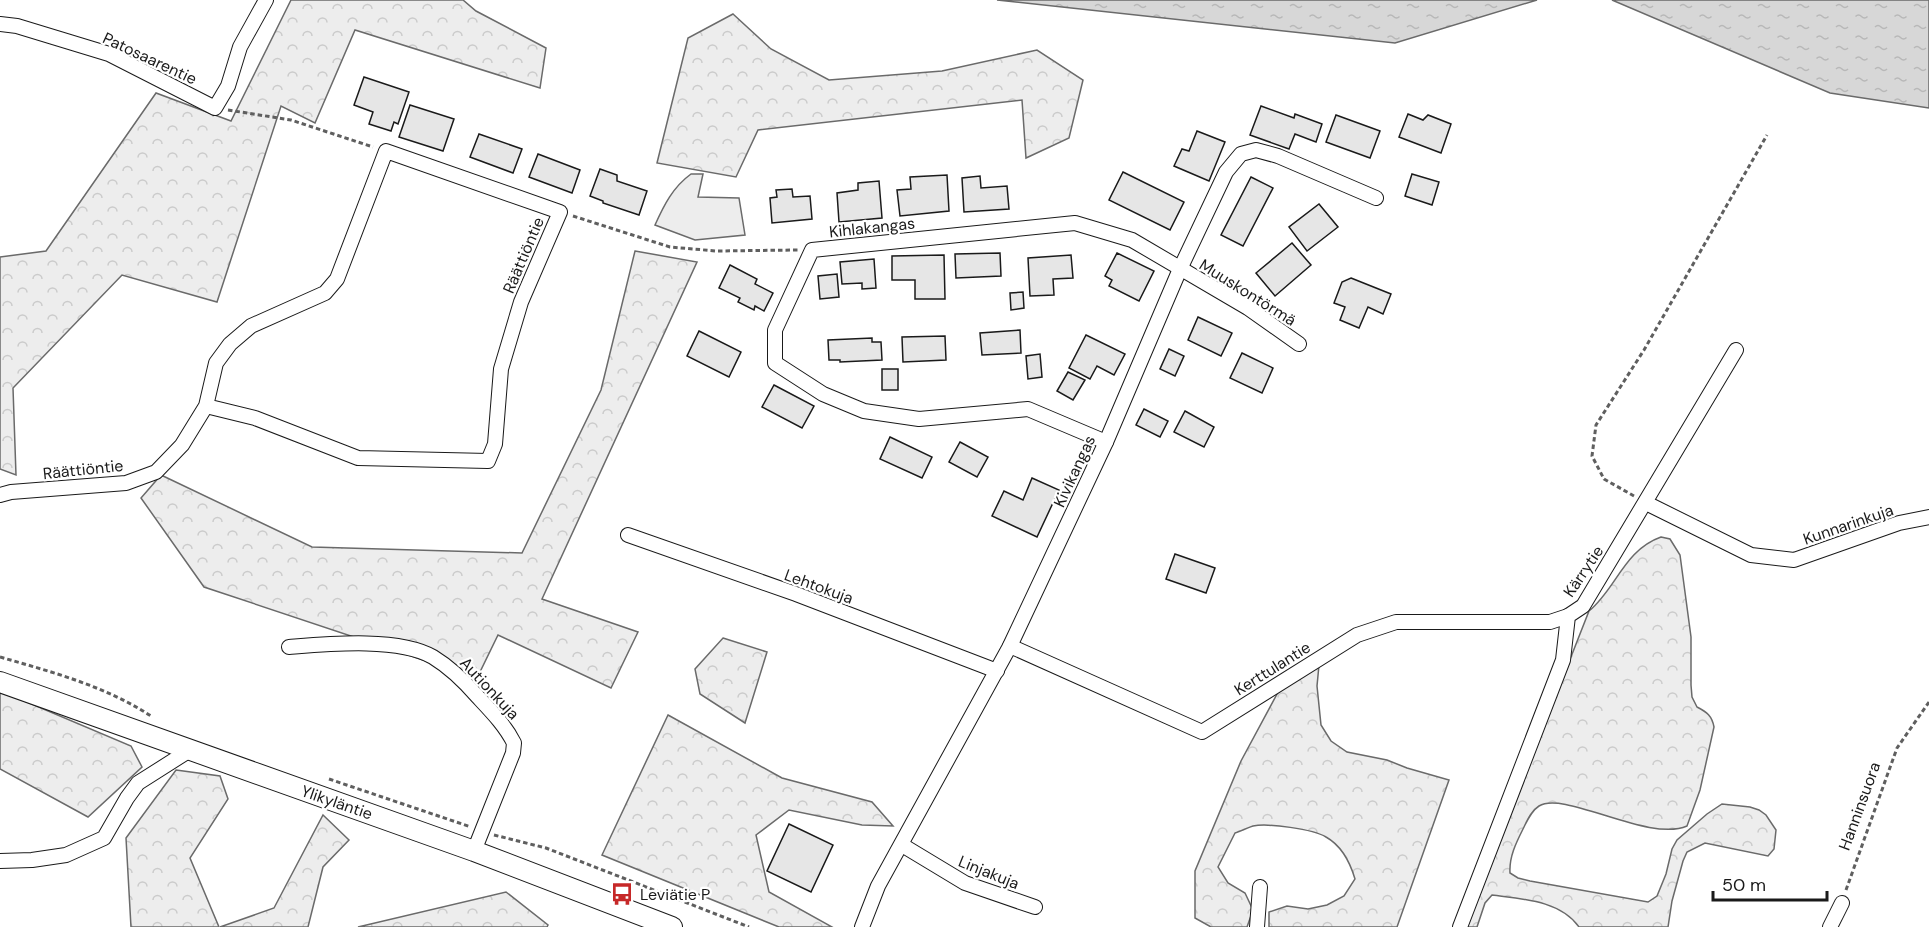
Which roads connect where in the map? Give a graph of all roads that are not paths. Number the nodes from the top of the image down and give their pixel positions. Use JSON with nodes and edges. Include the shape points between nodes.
{"nodes":[{"id":1,"x":266,"y":0,"type":"edge"},
{"id":2,"x":0,"y":24,"type":"edge"},
{"id":3,"x":1376,"y":198,"type":"dead end"},
{"id":4,"x":1180,"y":269,"type":"junction"},
{"id":5,"x":1299,"y":344,"type":"dead end"},
{"id":6,"x":1736,"y":350,"type":"dead end"},
{"id":7,"x":206,"y":406,"type":"junction"},
{"id":8,"x":1106,"y":442,"type":"junction"},
{"id":9,"x":0,"y":495,"type":"edge"},
{"id":10,"x":1646,"y":503,"type":"junction"},
{"id":11,"x":1929,"y":517,"type":"edge"},
{"id":12,"x":628,"y":535,"type":"dead end"},
{"id":13,"x":1568,"y":616,"type":"junction"},
{"id":14,"x":1010,"y":646,"type":"junction"},
{"id":15,"x":289,"y":647,"type":"dead end"},
{"id":16,"x":997,"y":671,"type":"junction"},
{"id":17,"x":0,"y":682,"type":"edge"},
{"id":18,"x":190,"y":750,"type":"junction"},
{"id":19,"x":902,"y":845,"type":"junction"},
{"id":20,"x":474,"y":851,"type":"junction"},
{"id":21,"x":0,"y":861,"type":"edge"},
{"id":22,"x":1260,"y":887,"type":"dead end"},
{"id":23,"x":1842,"y":903,"type":"road end"},
{"id":24,"x":1035,"y":907,"type":"dead end"},
{"id":25,"x":672,"y":927,"type":"edge"},
{"id":26,"x":862,"y":927,"type":"edge"},
{"id":27,"x":1257,"y":927,"type":"edge"},
{"id":28,"x":1460,"y":927,"type":"edge"},
{"id":29,"x":1830,"y":927,"type":"edge"}],
"edges":[{"from":1,"to":2,"type":"street","name":"Patosaarentie","via":[[240,47],[228,86],[215,108],[108,54]]},
{"from":3,"to":4,"type":"street","name":"Kivikangas","via":[[1278,156],[1256,150],[1241,154],[1226,172]]},
{"from":4,"to":5,"type":"street","name":"Muuskontörmä"},
{"from":4,"to":8,"type":"street","name":"Kivikangas"},
{"from":4,"to":8,"type":"street","name":"Kihlakangas","via":[[1132,240],[1075,223],[812,249],[775,330],[775,363],[823,394],[864,411],[919,419],[1028,409]]},
{"from":6,"to":10,"type":"street","name":"Kärrytie"},
{"from":7,"to":7,"type":"street","name":"Räättiöntie","via":[[216,363],[230,344],[251,326],[325,293],[337,279],[386,151],[560,212],[521,302],[501,369],[495,444],[488,461],[358,458],[255,418]]},
{"from":7,"to":9,"type":"street","name":"Räättiöntie","via":[[182,445],[156,472],[126,483]]},
{"from":8,"to":14,"type":"street","name":"Kivikangas"},
{"from":10,"to":11,"type":"street","name":"Kunnarinkuja","via":[[1751,555],[1794,560],[1899,523]]},
{"from":10,"to":13,"type":"street","name":"Kärrytie","via":[[1583,606]]},
{"from":12,"to":16,"type":"street","name":"Lehtokuja"},
{"from":13,"to":14,"type":"street","name":"Kerttulantie","via":[[1550,622],[1396,622],[1357,635],[1202,732]]},
{"from":13,"to":28,"type":"street","name":"Kärrytie","via":[[1563,660]]},
{"from":14,"to":16,"type":"street","name":"Kivikangas"},
{"from":15,"to":20,"type":"street","name":"Autionkuja","via":[[337,643],[396,645],[431,655],[454,671],[500,720],[514,743],[513,753]]},
{"from":16,"to":19,"type":"street","name":"Kivikangas"},
{"from":17,"to":18,"type":"main road","name":"Ylikyläntie"},
{"from":18,"to":20,"type":"main road","name":"Ylikyläntie"},
{"from":18,"to":21,"type":"street","via":[[138,783],[104,838],[66,855]]},
{"from":19,"to":24,"type":"street","name":"Linjakuja","via":[[965,883]]},
{"from":19,"to":26,"type":"street","name":"Kivikangas","via":[[878,886]]},
{"from":20,"to":25,"type":"main road","name":"Ylikyläntie"},
{"from":22,"to":27,"type":"street"},
{"from":23,"to":29,"type":"street"}]}
